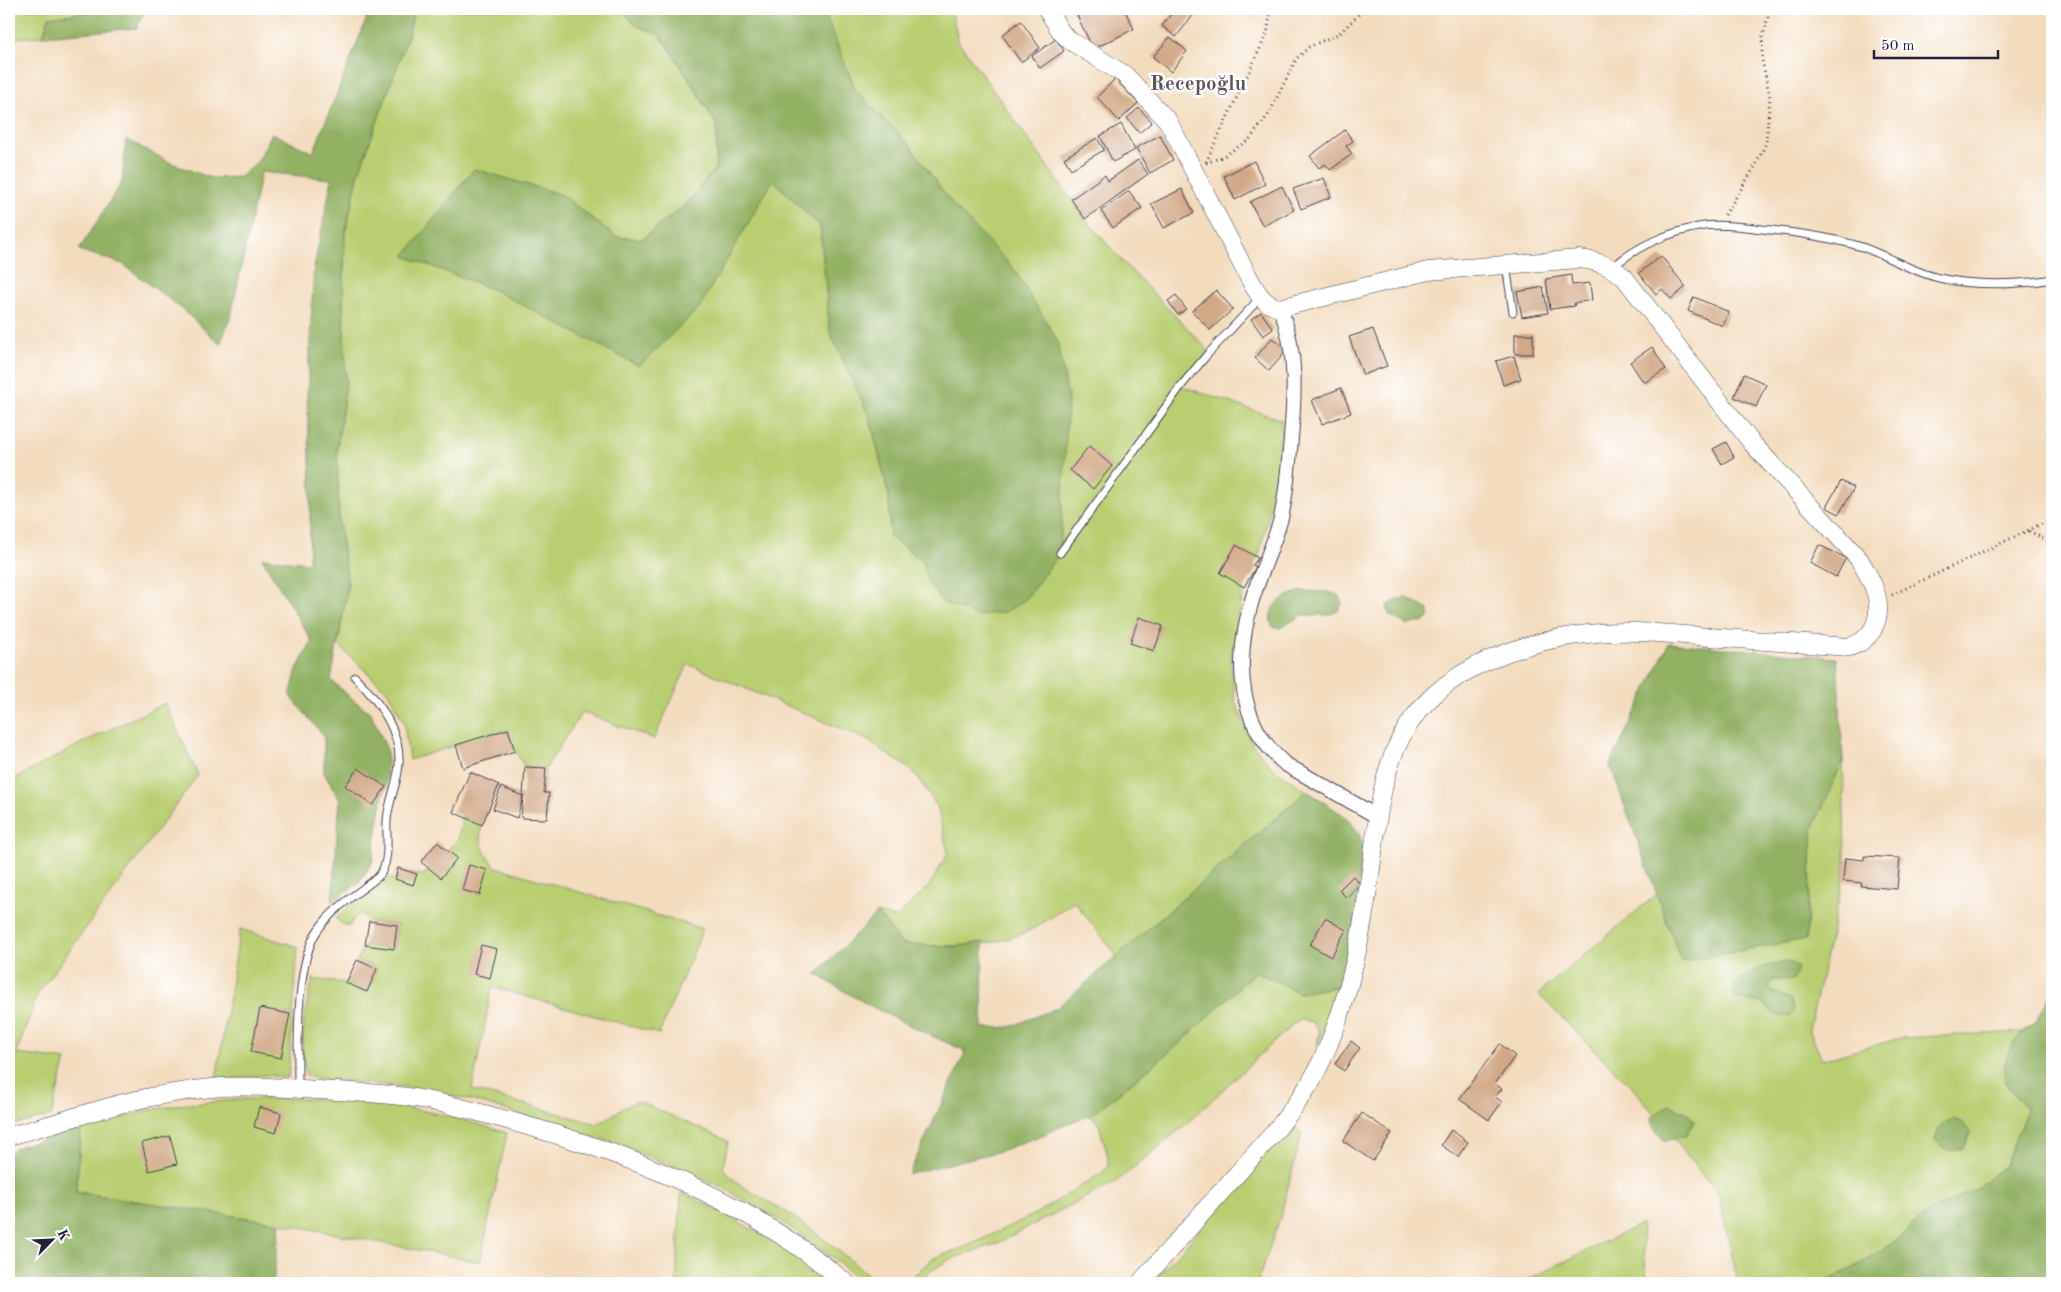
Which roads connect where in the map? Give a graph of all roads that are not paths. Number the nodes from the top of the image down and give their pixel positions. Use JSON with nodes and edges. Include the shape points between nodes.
{"nodes":[{"id":1,"x":1047,"y":9,"type":"edge"},
{"id":2,"x":1506,"y":264,"type":"junction"},
{"id":3,"x":1612,"y":268,"type":"junction"},
{"id":4,"x":2052,"y":279,"type":"edge"},
{"id":5,"x":1261,"y":298,"type":"junction"},
{"id":6,"x":1280,"y":308,"type":"junction"},
{"id":7,"x":1513,"y":312,"type":"dead end"},
{"id":8,"x":1060,"y":553,"type":"dead end"},
{"id":9,"x":355,"y":677,"type":"dead end"},
{"id":10,"x":1378,"y":817,"type":"junction"},
{"id":11,"x":298,"y":1088,"type":"junction"},
{"id":12,"x":9,"y":1136,"type":"edge"},
{"id":13,"x":846,"y":1283,"type":"edge"},
{"id":14,"x":1140,"y":1283,"type":"edge"}],
"edges":[{"from":1,"to":5,"type":"street","via":[[1061,32],[1125,75],[1158,109],[1200,166],[1248,276]]},
{"from":2,"to":3,"type":"street","via":[[1579,259]]},
{"from":2,"to":6,"type":"street","via":[[1428,271]]},
{"from":2,"to":7,"type":"lane"},
{"from":3,"to":4,"type":"lane","via":[[1624,257],[1657,241],[1691,229],[1718,226],[1785,231],[1844,242],[1939,278],[2020,283]]},
{"from":3,"to":10,"type":"street","via":[[1624,277],[1751,442],[1859,559],[1878,601],[1876,619],[1868,636],[1859,645],[1849,647],[1636,632],[1608,633],[1526,647],[1477,665],[1454,678],[1419,710],[1406,728],[1389,767]]},
{"from":5,"to":6,"type":"street","via":[[1267,304]]},
{"from":5,"to":8,"type":"lane","via":[[1181,386]]},
{"from":6,"to":10,"type":"street","via":[[1292,345],[1294,412],[1281,517],[1250,606],[1245,632],[1242,654],[1244,691],[1255,725],[1272,753],[1292,768]]},
{"from":9,"to":11,"type":"lane","via":[[378,702],[399,754],[387,818],[386,861],[378,877],[325,920],[310,944],[298,1021]]},
{"from":10,"to":14,"type":"street","via":[[1358,949],[1326,1051],[1313,1077],[1278,1128]]},
{"from":11,"to":12,"type":"street","via":[[255,1085],[182,1091],[124,1103]]},
{"from":11,"to":13,"type":"street","via":[[421,1099],[592,1145],[663,1172],[725,1202],[780,1234]]}]}
